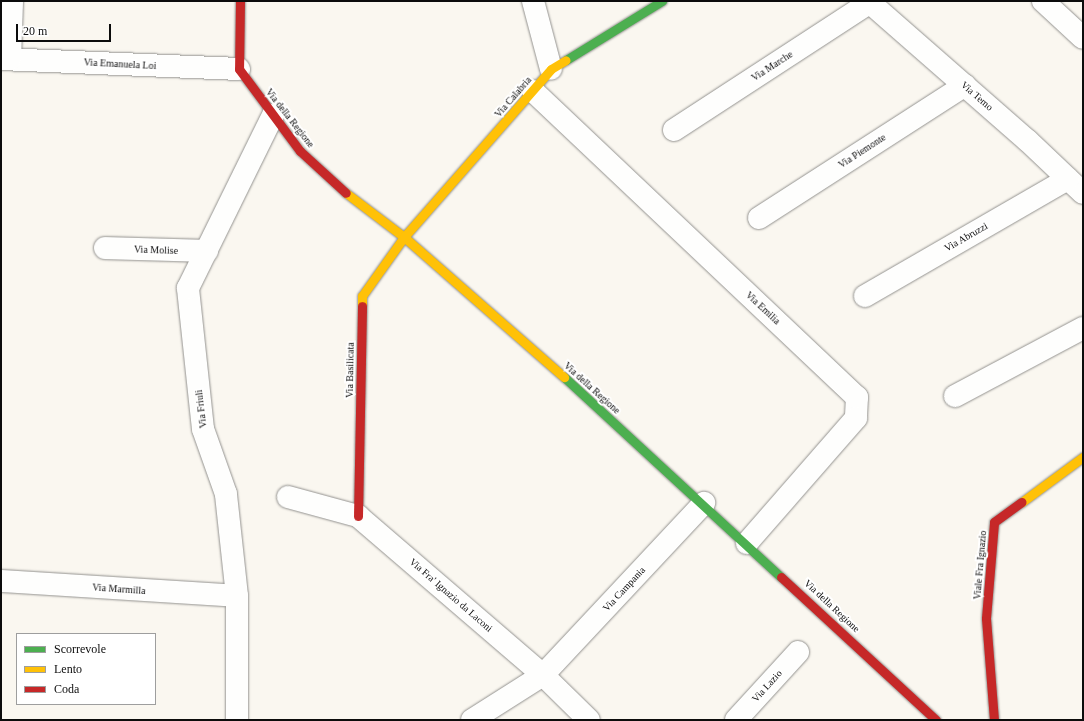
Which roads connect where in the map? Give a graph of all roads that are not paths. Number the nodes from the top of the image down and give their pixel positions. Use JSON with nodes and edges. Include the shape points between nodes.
{"nodes":[{"id":1,"x":12,"y":1,"type":"edge"},
{"id":2,"x":240,"y":1,"type":"edge"},
{"id":3,"x":533,"y":1,"type":"edge"},
{"id":4,"x":662,"y":1,"type":"edge"},
{"id":5,"x":1042,"y":1,"type":"edge"},
{"id":6,"x":869,"y":2,"type":"edge"},
{"id":7,"x":1083,"y":38,"type":"edge"},
{"id":8,"x":6,"y":59,"type":"edge"},
{"id":9,"x":551,"y":69,"type":"junction"},
{"id":10,"x":239,"y":70,"type":"junction"},
{"id":11,"x":965,"y":85,"type":"junction"},
{"id":12,"x":533,"y":91,"type":"junction"},
{"id":13,"x":273,"y":115,"type":"junction"},
{"id":14,"x":674,"y":130,"type":"dead end"},
{"id":15,"x":1075,"y":186,"type":"edge"},
{"id":16,"x":759,"y":218,"type":"dead end"},
{"id":17,"x":404,"y":237,"type":"junction"},
{"id":18,"x":105,"y":248,"type":"dead end"},
{"id":19,"x":207,"y":251,"type":"junction"},
{"id":20,"x":865,"y":296,"type":"dead end"},
{"id":21,"x":1083,"y":328,"type":"edge"},
{"id":22,"x":956,"y":396,"type":"dead end"},
{"id":23,"x":1083,"y":457,"type":"edge"},
{"id":24,"x":288,"y":497,"type":"dead end"},
{"id":25,"x":704,"y":503,"type":"junction"},
{"id":26,"x":358,"y":516,"type":"junction"},
{"id":27,"x":747,"y":543,"type":"junction"},
{"id":28,"x":1,"y":580,"type":"edge"},
{"id":29,"x":237,"y":596,"type":"junction"},
{"id":30,"x":798,"y":652,"type":"dead end"},
{"id":31,"x":543,"y":675,"type":"junction"},
{"id":32,"x":237,"y":720,"type":"edge"},
{"id":33,"x":472,"y":720,"type":"edge"},
{"id":34,"x":589,"y":720,"type":"edge"},
{"id":35,"x":736,"y":720,"type":"edge"},
{"id":36,"x":936,"y":720,"type":"edge"},
{"id":37,"x":994,"y":720,"type":"edge"}],
"edges":[{"from":1,"to":8,"type":"street"},
{"from":2,"to":10,"type":"street"},
{"from":3,"to":9,"type":"street"},
{"from":4,"to":9,"type":"street","name":"Via Calabria"},
{"from":5,"to":7,"type":"street"},
{"from":6,"to":11,"type":"street","name":"Via Temo"},
{"from":6,"to":14,"type":"street","name":"Via Marche"},
{"from":8,"to":10,"type":"street","name":"Via Emanuela Loi"},
{"from":9,"to":12,"type":"street","name":"Via Calabria"},
{"from":10,"to":13,"type":"street","name":"Via della Regione"},
{"from":11,"to":15,"type":"street","name":"Via Temo"},
{"from":11,"to":16,"type":"street","name":"Via Piemonte"},
{"from":12,"to":17,"type":"street","name":"Via Calabria"},
{"from":12,"to":27,"type":"street","name":"Via Emilia","via":[[857,397],[856,418]]},
{"from":13,"to":17,"type":"street","name":"Via della Regione","via":[[300,151],[333,183]]},
{"from":13,"to":19,"type":"street","name":"Via Friuli"},
{"from":15,"to":20,"type":"street","name":"Via Abruzzi"},
{"from":17,"to":25,"type":"street","name":"Via della Regione"},
{"from":17,"to":26,"type":"street","name":"Via Basilicata","via":[[362,296]]},
{"from":18,"to":19,"type":"street","name":"Via Molise"},
{"from":19,"to":29,"type":"street","name":"Via Friuli","via":[[188,288],[202,429],[226,494]]},
{"from":21,"to":22,"type":"street"},
{"from":23,"to":37,"type":"street","name":"Viale Fra Ignazio","via":[[994,522],[986,618]]},
{"from":24,"to":26,"type":"street"},
{"from":25,"to":27,"type":"street","name":"Via della Regione"},
{"from":25,"to":31,"type":"street","name":"Via Campania"},
{"from":26,"to":31,"type":"street","name":"Via Fra' Ignazio da Laconi"},
{"from":27,"to":36,"type":"street","name":"Via della Regione"},
{"from":28,"to":29,"type":"street","name":"Via Marmilla"},
{"from":29,"to":32,"type":"street","name":"Via Friuli"},
{"from":30,"to":35,"type":"street","name":"Via Lazio"},
{"from":31,"to":33,"type":"street","name":"Via Campania"},
{"from":31,"to":34,"type":"street","name":"Via Fra' Ignazio da Laconi"}]}
